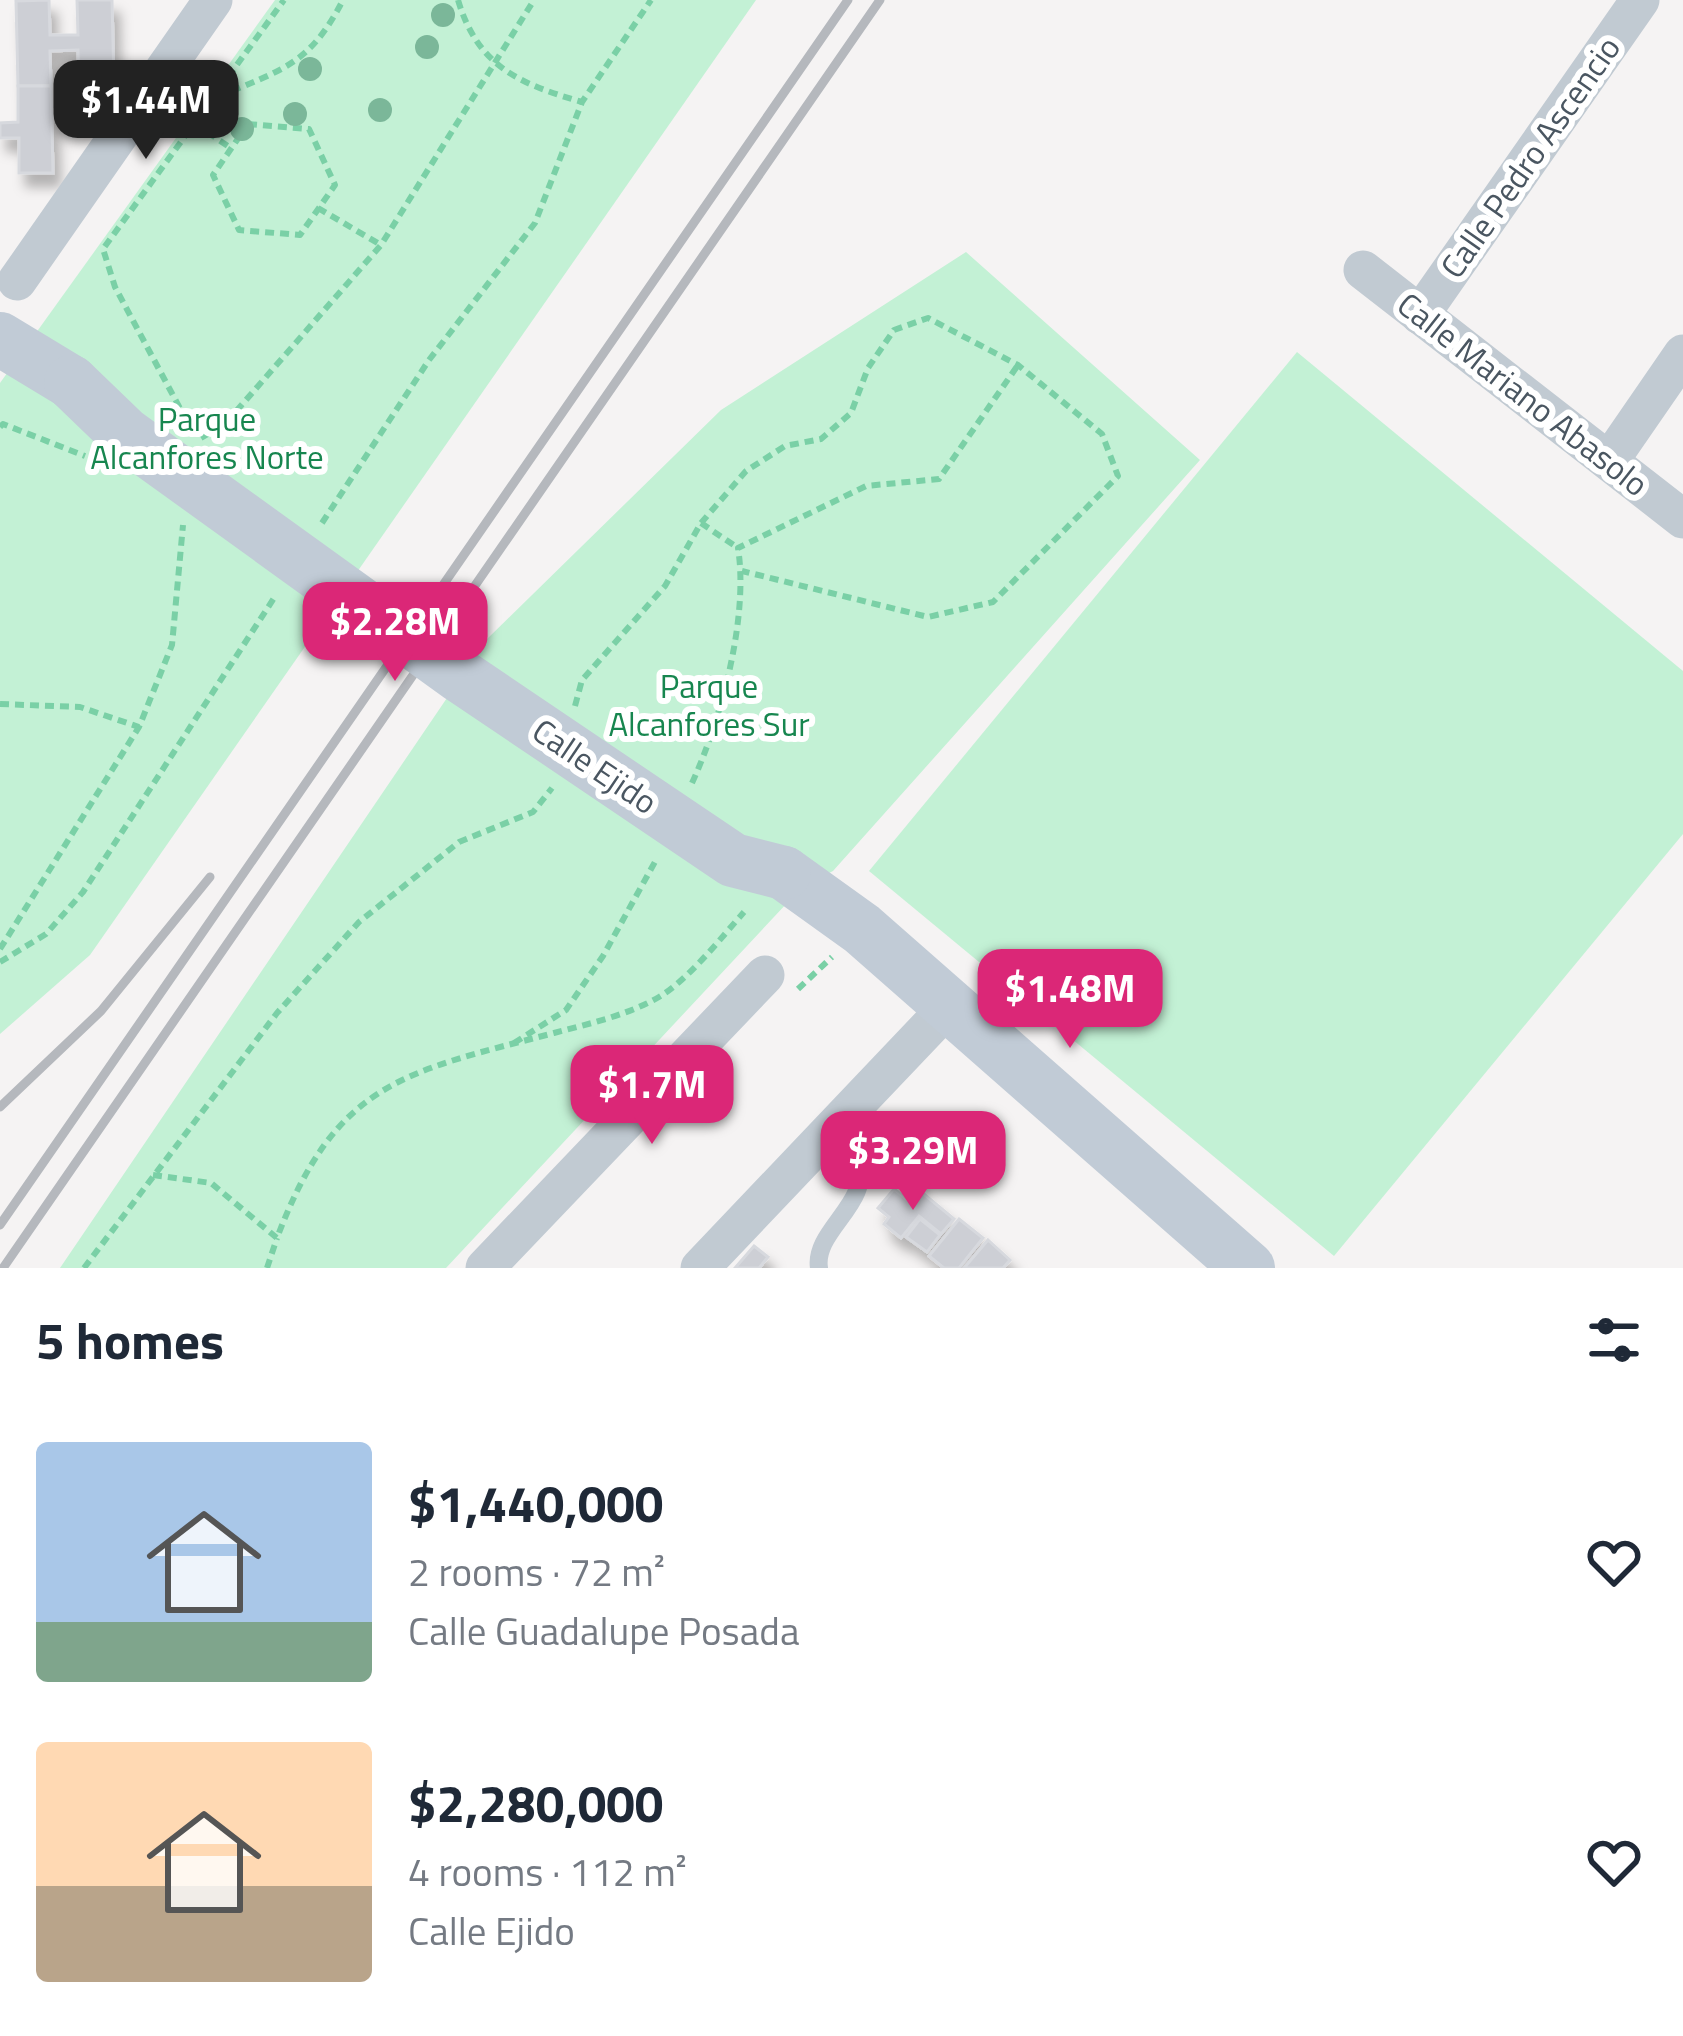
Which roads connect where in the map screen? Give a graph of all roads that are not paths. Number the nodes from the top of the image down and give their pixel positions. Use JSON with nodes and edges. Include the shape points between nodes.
{"nodes":[{"id":1,"x":213,"y":0,"type":"edge"},
{"id":2,"x":1640,"y":0,"type":"edge"},
{"id":3,"x":1363,"y":270,"type":"dead end"},
{"id":4,"x":17,"y":280,"type":"dead end"},
{"id":5,"x":1420,"y":315,"type":"junction"},
{"id":6,"x":0,"y":339,"type":"edge"},
{"id":7,"x":1683,"y":354,"type":"edge"},
{"id":8,"x":1610,"y":460,"type":"junction"},
{"id":9,"x":1683,"y":520,"type":"edge"},
{"id":10,"x":765,"y":975,"type":"road end"},
{"id":11,"x":950,"y":1005,"type":"junction"},
{"id":12,"x":830,"y":1132,"type":"junction"},
{"id":13,"x":1228,"y":1262,"type":"edge"},
{"id":14,"x":484,"y":1268,"type":"edge"},
{"id":15,"x":700,"y":1268,"type":"edge"},
{"id":16,"x":819,"y":1268,"type":"edge"}],
"edges":[{"from":1,"to":4,"type":"street"},
{"from":2,"to":5,"type":"street","name":"Calle Pedro Ascencio"},
{"from":3,"to":5,"type":"street","name":"Calle Mariano Abasolo"},
{"from":5,"to":8,"type":"street","name":"Calle Mariano Abasolo"},
{"from":6,"to":11,"type":"street","name":"Calle Ejido","bridge":true,"via":[[138,415],[750,832]]},
{"from":7,"to":8,"type":"street"},
{"from":8,"to":9,"type":"street","name":"Calle Mariano Abasolo"},
{"from":10,"to":14,"type":"street"},
{"from":11,"to":12,"type":"street"},
{"from":11,"to":13,"type":"street","name":"Calle Ejido"},
{"from":12,"to":15,"type":"street"},
{"from":12,"to":16,"type":"lane","via":[[857,1161],[858,1186],[818,1250]]}]}
